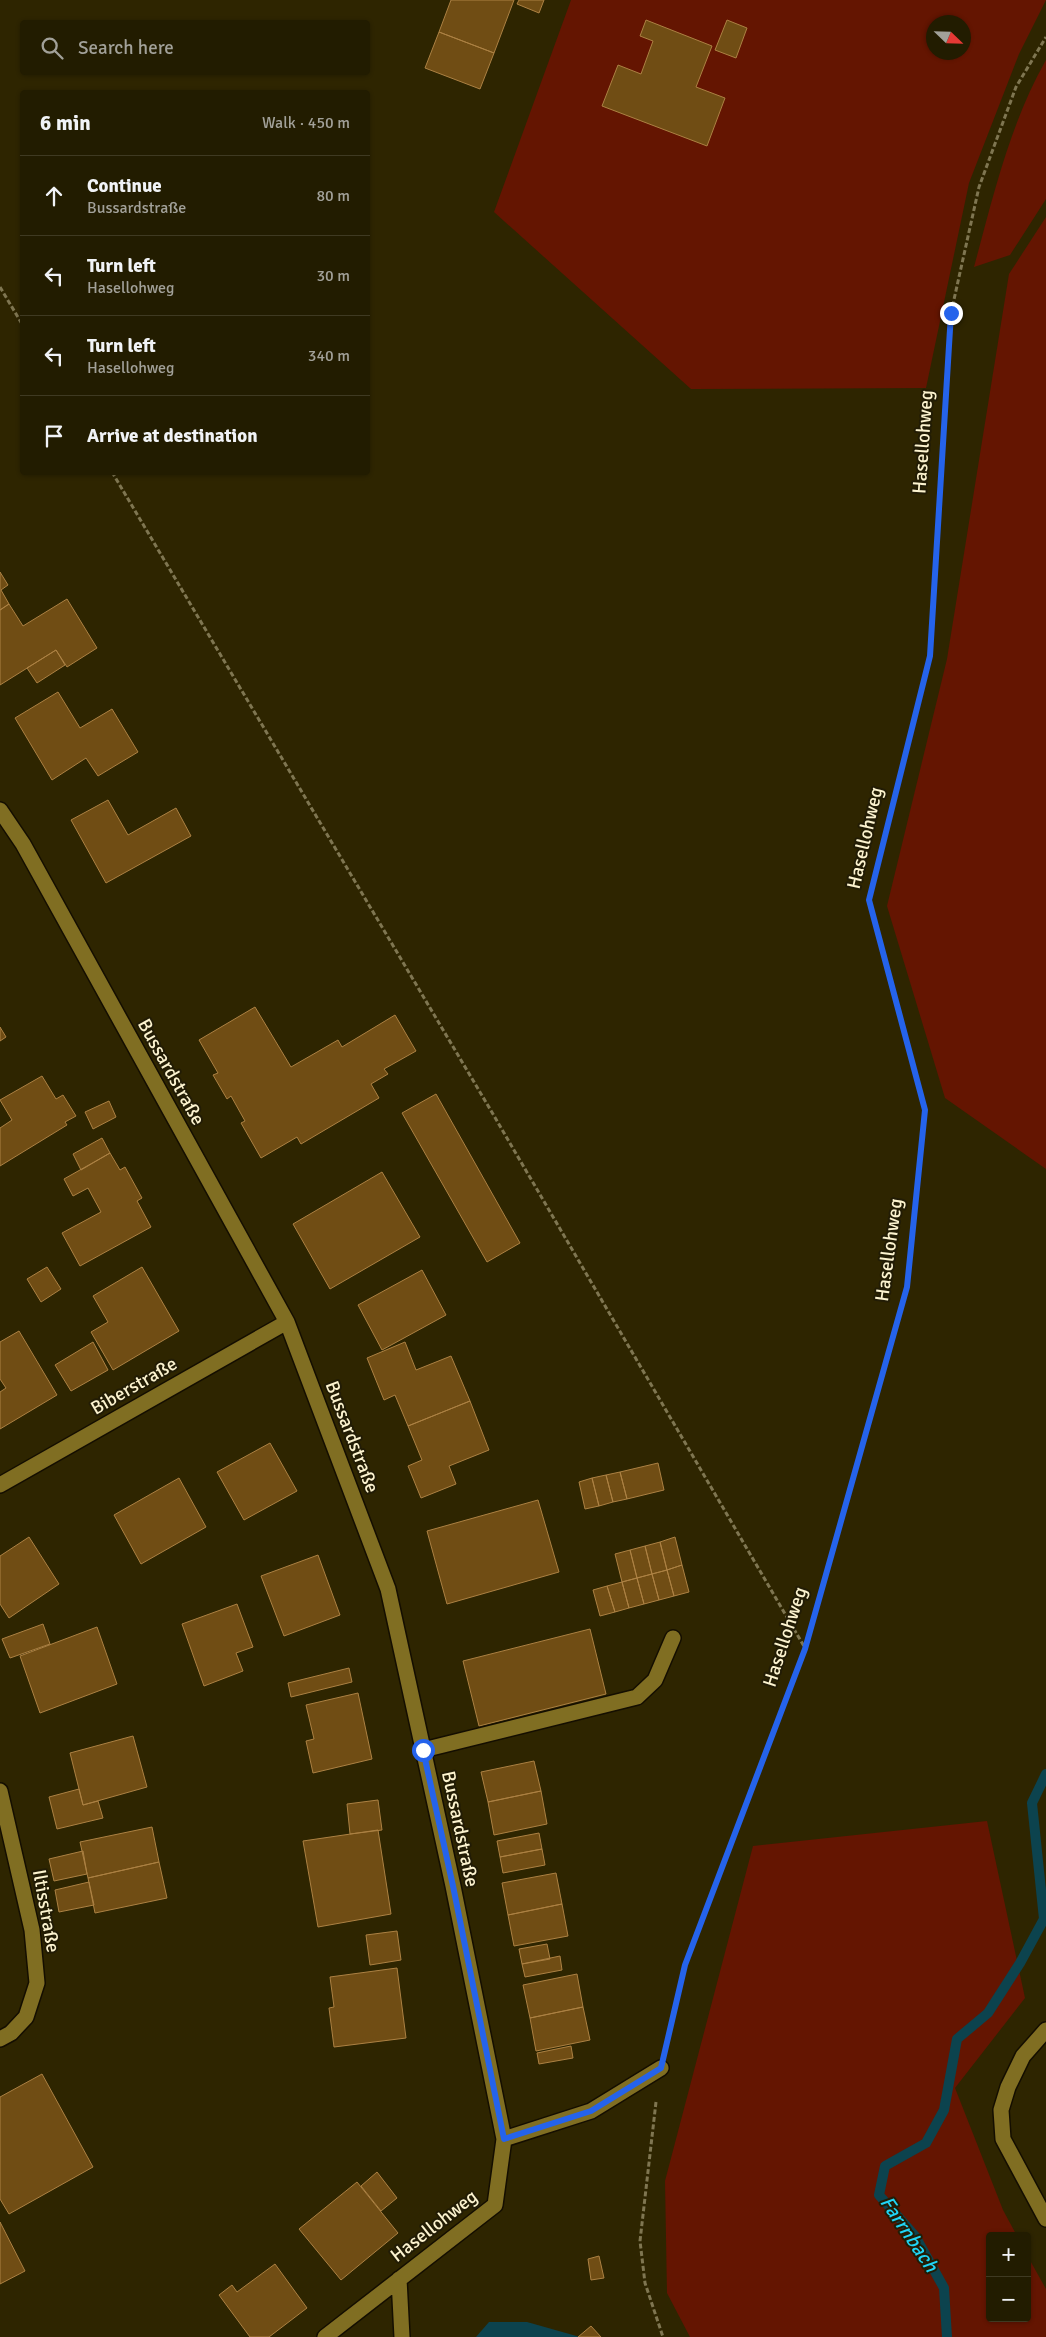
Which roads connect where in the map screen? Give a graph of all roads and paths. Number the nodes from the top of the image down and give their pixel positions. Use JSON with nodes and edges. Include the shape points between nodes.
{"nodes":[{"id":1,"x":1046,"y":38,"type":"edge"},
{"id":2,"x":0,"y":287,"type":"edge"},
{"id":3,"x":20,"y":321,"type":"edge"},
{"id":4,"x":114,"y":475,"type":"edge"},
{"id":5,"x":0,"y":810,"type":"edge"},
{"id":6,"x":287,"y":1322,"type":"junction"},
{"id":7,"x":0,"y":1485,"type":"edge"},
{"id":8,"x":672,"y":1638,"type":"dead end"},
{"id":9,"x":805,"y":1649,"type":"junction"},
{"id":10,"x":423,"y":1750,"type":"junction"},
{"id":11,"x":0,"y":1791,"type":"edge"},
{"id":12,"x":1046,"y":2030,"type":"edge"},
{"id":13,"x":5,"y":2036,"type":"edge"},
{"id":14,"x":661,"y":2068,"type":"junction"},
{"id":15,"x":504,"y":2139,"type":"junction"},
{"id":16,"x":1046,"y":2219,"type":"edge"},
{"id":17,"x":399,"y":2279,"type":"junction"},
{"id":18,"x":325,"y":2337,"type":"edge"},
{"id":19,"x":402,"y":2337,"type":"edge"},
{"id":20,"x":663,"y":2337,"type":"edge"}],
"edges":[{"from":1,"to":9,"type":"path","name":"Hasellohweg","via":[[1016,86],[980,186],[951,313],[930,656],[869,900],[925,1110],[907,1287]]},
{"from":2,"to":3,"type":"path"},
{"from":4,"to":9,"type":"path","via":[[490,1108]]},
{"from":5,"to":6,"type":"street","name":"Bussardstraße","via":[[28,853]]},
{"from":6,"to":7,"type":"street","name":"Biberstraße"},
{"from":6,"to":10,"type":"street","name":"Bussardstraße","via":[[388,1589]]},
{"from":8,"to":10,"type":"street","via":[[655,1680],[636,1697]]},
{"from":9,"to":14,"type":"path","name":"Hasellohweg","via":[[685,1965]]},
{"from":10,"to":15,"type":"street","name":"Bussardstraße"},
{"from":11,"to":13,"type":"street","name":"Iltisstraße","via":[[32,1930],[36,1983],[26,2017]]},
{"from":12,"to":16,"type":"street","via":[[1023,2056],[1001,2110],[1003,2138]]},
{"from":14,"to":15,"type":"street","via":[[591,2111]]},
{"from":14,"to":20,"type":"path","name":"Hasellohweg","via":[[640,2241],[645,2283]]},
{"from":15,"to":17,"type":"street","name":"Hasellohweg","via":[[495,2205]]},
{"from":17,"to":18,"type":"street","name":"Hasellohweg"},
{"from":17,"to":19,"type":"street"}]}
